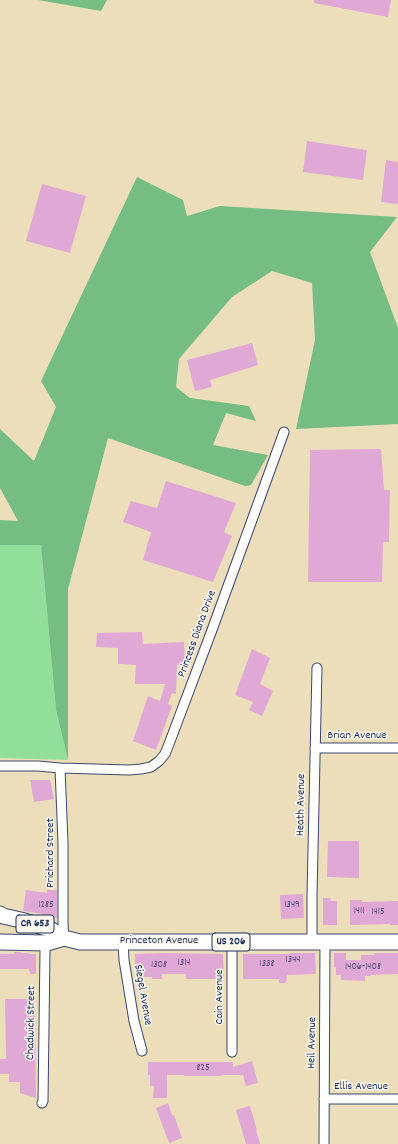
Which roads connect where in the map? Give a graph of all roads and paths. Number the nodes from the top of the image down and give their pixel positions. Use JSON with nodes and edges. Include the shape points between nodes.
{"nodes":[{"id":1,"x":284,"y":432,"type":"dead end"},
{"id":2,"x":317,"y":668,"type":"dead end"},
{"id":3,"x":315,"y":748,"type":"junction"},
{"id":4,"x":398,"y":748,"type":"edge"},
{"id":5,"x":0,"y":766,"type":"edge"},
{"id":6,"x":60,"y":768,"type":"junction"},
{"id":7,"x":1,"y":915,"type":"edge"},
{"id":8,"x":64,"y":938,"type":"junction"},
{"id":9,"x":124,"y":941,"type":"junction"},
{"id":10,"x":0,"y":942,"type":"edge"},
{"id":11,"x":232,"y":942,"type":"junction"},
{"id":12,"x":319,"y":942,"type":"junction"},
{"id":13,"x":398,"y":942,"type":"edge"},
{"id":14,"x":47,"y":943,"type":"junction"},
{"id":15,"x":142,"y":1051,"type":"dead end"},
{"id":16,"x":232,"y":1052,"type":"dead end"},
{"id":17,"x":398,"y":1098,"type":"edge"},
{"id":18,"x":324,"y":1099,"type":"junction"},
{"id":19,"x":42,"y":1103,"type":"dead end"},
{"id":20,"x":324,"y":1144,"type":"edge"}],
"edges":[{"from":1,"to":6,"type":"street","name":"Princess Diana Drive","via":[[165,754],[151,767],[141,769]]},
{"from":2,"to":3,"type":"street","name":"Heath Avenue"},
{"from":3,"to":4,"type":"street","name":"Brian Avenue"},
{"from":3,"to":12,"type":"street","name":"Heath Avenue","via":[[312,895]]},
{"from":5,"to":6,"type":"street","name":"Princess Diana Drive"},
{"from":6,"to":8,"type":"street","name":"Prichard Street"},
{"from":7,"to":8,"type":"main road","number":"CR 653","via":[[50,929]]},
{"from":7,"to":14,"type":"main road","number":"CR 653"},
{"from":8,"to":9,"type":"main road","name":"Princeton Avenue","number":"US 206","via":[[80,942]]},
{"from":8,"to":14,"type":"main road","number":"US 206"},
{"from":9,"to":11,"type":"main road","name":"Princeton Avenue","number":"US 206"},
{"from":9,"to":15,"type":"street","name":"Siegel Avenue","via":[[124,960],[134,1021]]},
{"from":10,"to":14,"type":"main road","number":"US 206"},
{"from":11,"to":12,"type":"main road","name":"Princeton Avenue","number":"US 206"},
{"from":11,"to":16,"type":"street","name":"Cain Avenue"},
{"from":12,"to":13,"type":"main road","name":"Princeton Avenue","number":"US 206"},
{"from":12,"to":18,"type":"street","name":"Heil Avenue"},
{"from":14,"to":19,"type":"street","name":"Chadwick Street"},
{"from":17,"to":18,"type":"street","name":"Ellis Avenue"},
{"from":18,"to":20,"type":"street","name":"Heil Avenue"}]}
